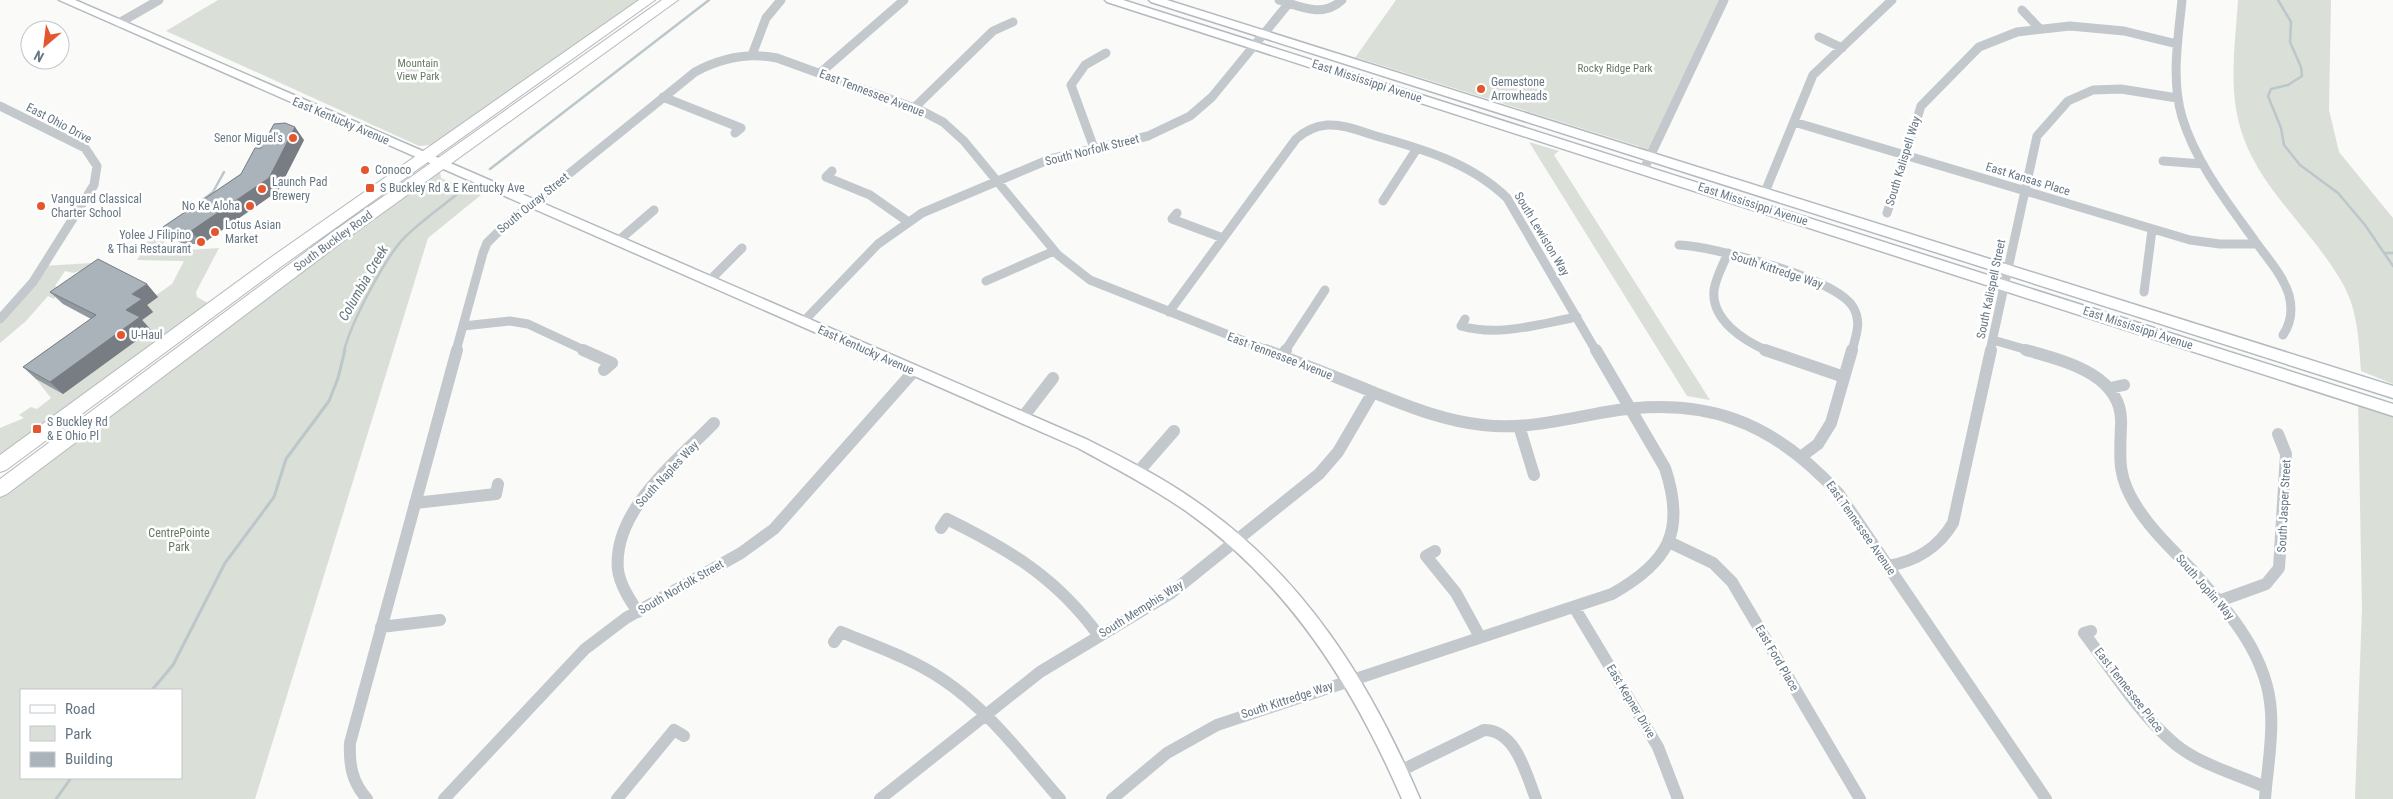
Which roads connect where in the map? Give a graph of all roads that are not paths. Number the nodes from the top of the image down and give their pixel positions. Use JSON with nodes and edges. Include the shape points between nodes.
{"nodes":[{"id":1,"x":65,"y":0,"type":"edge"},
{"id":2,"x":159,"y":0,"type":"edge"},
{"id":3,"x":648,"y":0,"type":"edge"},
{"id":4,"x":671,"y":0,"type":"edge"},
{"id":5,"x":781,"y":0,"type":"edge"},
{"id":6,"x":904,"y":0,"type":"edge"},
{"id":7,"x":1112,"y":0,"type":"edge"},
{"id":8,"x":1155,"y":0,"type":"edge"},
{"id":9,"x":1342,"y":0,"type":"edge"},
{"id":10,"x":1724,"y":0,"type":"edge"},
{"id":11,"x":2182,"y":0,"type":"edge"},
{"id":12,"x":1889,"y":1,"type":"edge"},
{"id":13,"x":1284,"y":2,"type":"edge"},
{"id":14,"x":2022,"y":10,"type":"dead end"},
{"id":15,"x":1013,"y":22,"type":"dead end"},
{"id":16,"x":119,"y":23,"type":"junction"},
{"id":17,"x":2039,"y":28,"type":"junction"},
{"id":18,"x":1264,"y":34,"type":"junction"},
{"id":19,"x":1819,"y":37,"type":"dead end"},
{"id":20,"x":2177,"y":44,"type":"junction"},
{"id":21,"x":1254,"y":45,"type":"junction"},
{"id":22,"x":1842,"y":48,"type":"junction"},
{"id":23,"x":1106,"y":53,"type":"dead end"},
{"id":24,"x":752,"y":55,"type":"junction"},
{"id":25,"x":820,"y":73,"type":"junction"},
{"id":26,"x":663,"y":97,"type":"junction"},
{"id":27,"x":2177,"y":98,"type":"junction"},
{"id":28,"x":0,"y":106,"type":"edge"},
{"id":29,"x":914,"y":108,"type":"junction"},
{"id":30,"x":1794,"y":122,"type":"junction"},
{"id":31,"x":735,"y":133,"type":"dead end"},
{"id":32,"x":1094,"y":148,"type":"junction"},
{"id":33,"x":1416,"y":150,"type":"junction"},
{"id":34,"x":1904,"y":155,"type":"junction"},
{"id":35,"x":1651,"y":156,"type":"junction"},
{"id":36,"x":431,"y":160,"type":"junction"},
{"id":37,"x":2163,"y":161,"type":"dead end"},
{"id":38,"x":2202,"y":164,"type":"junction"},
{"id":39,"x":1644,"y":169,"type":"junction"},
{"id":40,"x":832,"y":171,"type":"dead end"},
{"id":41,"x":997,"y":181,"type":"junction"},
{"id":42,"x":2025,"y":191,"type":"junction"},
{"id":43,"x":1765,"y":192,"type":"junction"},
{"id":44,"x":1383,"y":201,"type":"dead end"},
{"id":45,"x":531,"y":204,"type":"junction"},
{"id":46,"x":654,"y":210,"type":"dead end"},
{"id":47,"x":1177,"y":213,"type":"dead end"},
{"id":48,"x":1887,"y":213,"type":"dead end"},
{"id":49,"x":907,"y":221,"type":"junction"},
{"id":50,"x":2152,"y":230,"type":"junction"},
{"id":51,"x":1223,"y":238,"type":"junction"},
{"id":52,"x":618,"y":241,"type":"junction"},
{"id":53,"x":1680,"y":244,"type":"dead end"},
{"id":54,"x":2257,"y":244,"type":"junction"},
{"id":55,"x":742,"y":248,"type":"dead end"},
{"id":56,"x":1054,"y":251,"type":"junction"},
{"id":57,"x":1728,"y":253,"type":"junction"},
{"id":58,"x":2008,"y":269,"type":"junction"},
{"id":59,"x":709,"y":281,"type":"junction"},
{"id":60,"x":986,"y":281,"type":"dead end"},
{"id":61,"x":2005,"y":285,"type":"junction"},
{"id":62,"x":1325,"y":290,"type":"dead end"},
{"id":63,"x":2144,"y":292,"type":"dead end"},
{"id":64,"x":1169,"y":312,"type":"junction"},
{"id":65,"x":1577,"y":317,"type":"junction"},
{"id":66,"x":0,"y":319,"type":"edge"},
{"id":67,"x":1465,"y":319,"type":"dead end"},
{"id":68,"x":804,"y":322,"type":"junction"},
{"id":69,"x":463,"y":326,"type":"junction"},
{"id":70,"x":2283,"y":335,"type":"dead end"},
{"id":71,"x":1993,"y":340,"type":"junction"},
{"id":72,"x":1282,"y":356,"type":"junction"},
{"id":73,"x":604,"y":370,"type":"dead end"},
{"id":74,"x":914,"y":371,"type":"junction"},
{"id":75,"x":1844,"y":377,"type":"junction"},
{"id":76,"x":1053,"y":378,"type":"dead end"},
{"id":77,"x":2124,"y":385,"type":"dead end"},
{"id":78,"x":2110,"y":388,"type":"junction"},
{"id":79,"x":2389,"y":391,"type":"edge"},
{"id":80,"x":1373,"y":392,"type":"junction"},
{"id":81,"x":1631,"y":408,"type":"junction"},
{"id":82,"x":2387,"y":409,"type":"edge"},
{"id":83,"x":1023,"y":417,"type":"junction"},
{"id":84,"x":714,"y":423,"type":"dead end"},
{"id":85,"x":1519,"y":426,"type":"junction"},
{"id":86,"x":1174,"y":431,"type":"dead end"},
{"id":87,"x":2278,"y":434,"type":"dead end"},
{"id":88,"x":1802,"y":456,"type":"junction"},
{"id":89,"x":0,"y":465,"type":"edge"},
{"id":90,"x":1139,"y":471,"type":"junction"},
{"id":91,"x":1534,"y":475,"type":"dead end"},
{"id":92,"x":2,"y":484,"type":"edge"},
{"id":93,"x":498,"y":484,"type":"dead end"},
{"id":94,"x":415,"y":503,"type":"junction"},
{"id":95,"x":940,"y":528,"type":"dead end"},
{"id":96,"x":1237,"y":541,"type":"junction"},
{"id":97,"x":1669,"y":542,"type":"junction"},
{"id":98,"x":1435,"y":551,"type":"dead end"},
{"id":99,"x":1888,"y":566,"type":"junction"},
{"id":100,"x":2219,"y":601,"type":"junction"},
{"id":101,"x":1574,"y":607,"type":"junction"},
{"id":102,"x":638,"y":612,"type":"junction"},
{"id":103,"x":440,"y":620,"type":"dead end"},
{"id":104,"x":381,"y":627,"type":"junction"},
{"id":105,"x":2091,"y":631,"type":"dead end"},
{"id":106,"x":1099,"y":636,"type":"junction"},
{"id":107,"x":1480,"y":638,"type":"junction"},
{"id":108,"x":834,"y":642,"type":"dead end"},
{"id":109,"x":1352,"y":679,"type":"junction"},
{"id":110,"x":984,"y":716,"type":"junction"},
{"id":111,"x":684,"y":736,"type":"dead end"},
{"id":112,"x":1400,"y":771,"type":"junction"},
{"id":113,"x":2265,"y":793,"type":"edge"},
{"id":114,"x":366,"y":799,"type":"edge"},
{"id":115,"x":444,"y":799,"type":"edge"},
{"id":116,"x":617,"y":799,"type":"edge"},
{"id":117,"x":880,"y":799,"type":"edge"},
{"id":118,"x":1060,"y":799,"type":"edge"},
{"id":119,"x":1112,"y":799,"type":"edge"},
{"id":120,"x":1411,"y":799,"type":"edge"},
{"id":121,"x":1536,"y":799,"type":"edge"},
{"id":122,"x":1678,"y":799,"type":"edge"},
{"id":123,"x":1860,"y":799,"type":"edge"},
{"id":124,"x":2046,"y":799,"type":"edge"}],
"edges":[{"from":1,"to":16,"type":"main road","name":"East Kentucky Avenue"},
{"from":2,"to":16,"type":"street"},
{"from":3,"to":36,"type":"main road","name":"South Buckley Road"},
{"from":4,"to":36,"type":"main road","name":"South Buckley Road"},
{"from":5,"to":24,"type":"street","via":[[767,15]]},
{"from":6,"to":25,"type":"street"},
{"from":7,"to":21,"type":"main road","name":"East Mississippi Avenue"},
{"from":8,"to":18,"type":"main road","name":"East Mississippi Avenue"},
{"from":9,"to":13,"type":"street","name":"South Norfolk Street","via":[[1332,9],[1320,12]]},
{"from":10,"to":35,"type":"street"},
{"from":11,"to":20,"type":"street"},
{"from":12,"to":22,"type":"street"},
{"from":13,"to":18,"type":"street","name":"South Norfolk Street"},
{"from":14,"to":17,"type":"street"},
{"from":15,"to":29,"type":"street","via":[[993,31]]},
{"from":16,"to":36,"type":"main road","name":"East Kentucky Avenue"},
{"from":17,"to":20,"type":"street","name":"South Kalispell Way","via":[[2106,29]]},
{"from":17,"to":34,"type":"street","name":"South Kalispell Way","via":[[2001,36],[1970,54],[1921,106]]},
{"from":18,"to":21,"type":"street","name":"South Norfolk Street"},
{"from":18,"to":35,"type":"main road","name":"East Mississippi Avenue"},
{"from":19,"to":22,"type":"street"},
{"from":20,"to":27,"type":"street"},
{"from":21,"to":32,"type":"street","name":"South Norfolk Street","via":[[1212,97],[1190,116],[1148,136]]},
{"from":21,"to":39,"type":"main road","name":"East Mississippi Avenue"},
{"from":22,"to":30,"type":"street","via":[[1813,75]]},
{"from":23,"to":32,"type":"street","via":[[1088,61],[1071,84]]},
{"from":24,"to":25,"type":"street","name":"East Tennessee Avenue","via":[[776,58]]},
{"from":24,"to":26,"type":"street","name":"South Ouray Street","via":[[728,58],[703,67]]},
{"from":25,"to":29,"type":"street","name":"East Tennessee Avenue"},
{"from":26,"to":31,"type":"street","via":[[741,128]]},
{"from":26,"to":45,"type":"street","name":"South Ouray Street"},
{"from":27,"to":38,"type":"street","via":[[2187,132]]},
{"from":27,"to":42,"type":"street","name":"South Kalispell Street","via":[[2121,90],[2094,91],[2072,99],[2059,109],[2037,136]]},
{"from":28,"to":66,"type":"street","name":"East Ohio Drive","via":[[85,148],[94,159],[97,175],[89,195],[33,282]]},
{"from":29,"to":41,"type":"street","name":"East Tennessee Avenue","via":[[953,130]]},
{"from":30,"to":34,"type":"street","name":"East Kansas Place"},
{"from":30,"to":43,"type":"street"},
{"from":32,"to":41,"type":"street","name":"South Norfolk Street","via":[[1050,159]]},
{"from":33,"to":44,"type":"street"},
{"from":33,"to":51,"type":"street","name":"South Lewiston Way","via":[[1347,127],[1318,126],[1296,139]]},
{"from":33,"to":65,"type":"street","name":"South Lewiston Way","via":[[1471,168],[1500,189]]},
{"from":34,"to":42,"type":"street","name":"East Kansas Place"},
{"from":34,"to":48,"type":"street","name":"South Kalispell Way"},
{"from":35,"to":39,"type":"street"},
{"from":35,"to":43,"type":"main road","name":"East Mississippi Avenue"},
{"from":36,"to":45,"type":"main road","name":"East Kentucky Avenue"},
{"from":36,"to":89,"type":"main road","name":"South Buckley Road"},
{"from":36,"to":92,"type":"main road","name":"South Buckley Road"},
{"from":37,"to":38,"type":"street"},
{"from":38,"to":54,"type":"street"},
{"from":39,"to":61,"type":"main road","name":"East Mississippi Avenue"},
{"from":40,"to":49,"type":"street","via":[[826,177],[870,195]]},
{"from":41,"to":49,"type":"street","name":"South Norfolk Street"},
{"from":41,"to":56,"type":"street","name":"East Tennessee Avenue"},
{"from":42,"to":50,"type":"street","name":"East Kansas Place"},
{"from":42,"to":58,"type":"street","name":"South Kalispell Street"},
{"from":43,"to":58,"type":"main road","name":"East Mississippi Avenue"},
{"from":45,"to":52,"type":"main road","name":"East Kentucky Avenue"},
{"from":45,"to":69,"type":"street","name":"South Ouray Street","via":[[488,243]]},
{"from":46,"to":52,"type":"street"},
{"from":47,"to":51,"type":"street","via":[[1172,219]]},
{"from":49,"to":68,"type":"street","name":"South Norfolk Street","via":[[878,244]]},
{"from":50,"to":54,"type":"street","name":"East Kansas Place","via":[[2205,243]]},
{"from":50,"to":63,"type":"street"},
{"from":51,"to":64,"type":"street"},
{"from":52,"to":59,"type":"main road","name":"East Kentucky Avenue"},
{"from":53,"to":57,"type":"street","name":"South Kittredge Way","via":[[1698,244]]},
{"from":54,"to":70,"type":"street","via":[[2282,280],[2288,295],[2292,319]]},
{"from":55,"to":59,"type":"street"},
{"from":56,"to":60,"type":"street"},
{"from":56,"to":64,"type":"street","name":"East Tennessee Avenue","via":[[1090,280]]},
{"from":57,"to":75,"type":"street","via":[[1714,293],[1718,313],[1729,328],[1759,347]]},
{"from":57,"to":75,"type":"street","name":"South Kittredge Way","via":[[1827,286],[1850,303],[1859,319],[1859,326]]},
{"from":58,"to":61,"type":"street","name":"South Kalispell Street"},
{"from":58,"to":79,"type":"main road","name":"East Mississippi Avenue"},
{"from":59,"to":68,"type":"main road","name":"East Kentucky Avenue"},
{"from":61,"to":71,"type":"street","name":"South Kalispell Street"},
{"from":61,"to":82,"type":"main road","name":"East Mississippi Avenue"},
{"from":62,"to":72,"type":"street"},
{"from":64,"to":72,"type":"street","name":"East Tennessee Avenue"},
{"from":65,"to":67,"type":"street","via":[[1493,332],[1461,326]]},
{"from":65,"to":81,"type":"street","name":"South Lewiston Way"},
{"from":68,"to":74,"type":"main road","name":"East Kentucky Avenue"},
{"from":69,"to":73,"type":"street","via":[[510,321],[528,324],[612,363]]},
{"from":69,"to":94,"type":"street","name":"South Ouray Street"},
{"from":71,"to":78,"type":"street","name":"South Joplin Way","via":[[2079,368]]},
{"from":71,"to":99,"type":"street","name":"South Kalispell Street","via":[[1953,523],[1938,545],[1915,561]]},
{"from":72,"to":80,"type":"street","name":"East Tennessee Avenue"},
{"from":74,"to":83,"type":"main road","name":"East Kentucky Avenue"},
{"from":74,"to":102,"type":"street","name":"South Norfolk Street","via":[[774,529],[741,553]]},
{"from":75,"to":88,"type":"street","name":"South Kittredge Way","via":[[1825,435]]},
{"from":76,"to":83,"type":"street"},
{"from":77,"to":78,"type":"street"},
{"from":78,"to":100,"type":"street","name":"South Joplin Way","via":[[2122,414],[2118,463],[2129,494],[2147,522]]},
{"from":80,"to":85,"type":"street","name":"East Tennessee Avenue","via":[[1447,419],[1484,426]]},
{"from":80,"to":96,"type":"street","name":"South Memphis Way","via":[[1329,464]]},
{"from":81,"to":85,"type":"street","name":"East Tennessee Avenue"},
{"from":81,"to":88,"type":"street","name":"East Tennessee Avenue","via":[[1670,406],[1720,414],[1760,430]]},
{"from":81,"to":97,"type":"street","name":"South Kittredge Way","via":[[1670,480],[1675,509]]},
{"from":83,"to":90,"type":"main road","name":"East Kentucky Avenue"},
{"from":84,"to":102,"type":"street","name":"South Naples Way","via":[[639,502],[623,528],[618,570]]},
{"from":85,"to":91,"type":"street"},
{"from":86,"to":90,"type":"street"},
{"from":87,"to":100,"type":"street","name":"South Jasper Street","via":[[2286,454],[2279,568],[2266,584]]},
{"from":88,"to":99,"type":"street","name":"East Tennessee Avenue","via":[[1839,494]]},
{"from":90,"to":96,"type":"main road","name":"East Kentucky Avenue","via":[[1187,502]]},
{"from":93,"to":94,"type":"street","via":[[496,494]]},
{"from":94,"to":104,"type":"street","name":"South Ouray Street"},
{"from":95,"to":106,"type":"street","via":[[947,519],[1033,565],[1074,602]]},
{"from":96,"to":106,"type":"street","name":"South Memphis Way","via":[[1171,593]]},
{"from":96,"to":109,"type":"main road","name":"East Kentucky Avenue","via":[[1296,602]]},
{"from":97,"to":101,"type":"street","name":"South Kittredge Way","via":[[1650,570],[1630,585]]},
{"from":97,"to":123,"type":"street","name":"East Ford Place","via":[[1714,563],[1732,582]]},
{"from":98,"to":107,"type":"street","via":[[1426,556],[1456,594]]},
{"from":99,"to":124,"type":"street","name":"East Tennessee Avenue"},
{"from":100,"to":113,"type":"street","name":"South Joplin Way","via":[[2250,645],[2264,677],[2271,716]]},
{"from":101,"to":107,"type":"street","name":"South Kittredge Way"},
{"from":101,"to":122,"type":"street","name":"East Kepner Drive","via":[[1648,728]]},
{"from":102,"to":115,"type":"street","name":"South Norfolk Street","via":[[605,633],[566,667]]},
{"from":103,"to":104,"type":"street"},
{"from":104,"to":114,"type":"street","name":"South Ouray Street","via":[[348,760],[355,786]]},
{"from":105,"to":113,"type":"street","name":"East Tennessee Place","via":[[2084,632],[2161,732],[2194,756]]},
{"from":106,"to":110,"type":"street","name":"South Memphis Way","via":[[1040,672]]},
{"from":107,"to":109,"type":"street","name":"South Kittredge Way"},
{"from":108,"to":110,"type":"street","via":[[841,632],[919,665],[954,687]]},
{"from":109,"to":112,"type":"main road"},
{"from":109,"to":119,"type":"street","name":"South Kittredge Way","via":[[1244,714],[1191,737],[1161,757]]},
{"from":110,"to":117,"type":"street","name":"South Memphis Way"},
{"from":110,"to":118,"type":"street"},
{"from":111,"to":116,"type":"street","via":[[674,730]]},
{"from":112,"to":120,"type":"main road"},
{"from":112,"to":121,"type":"street","via":[[1484,730],[1498,729],[1513,745]]}]}
